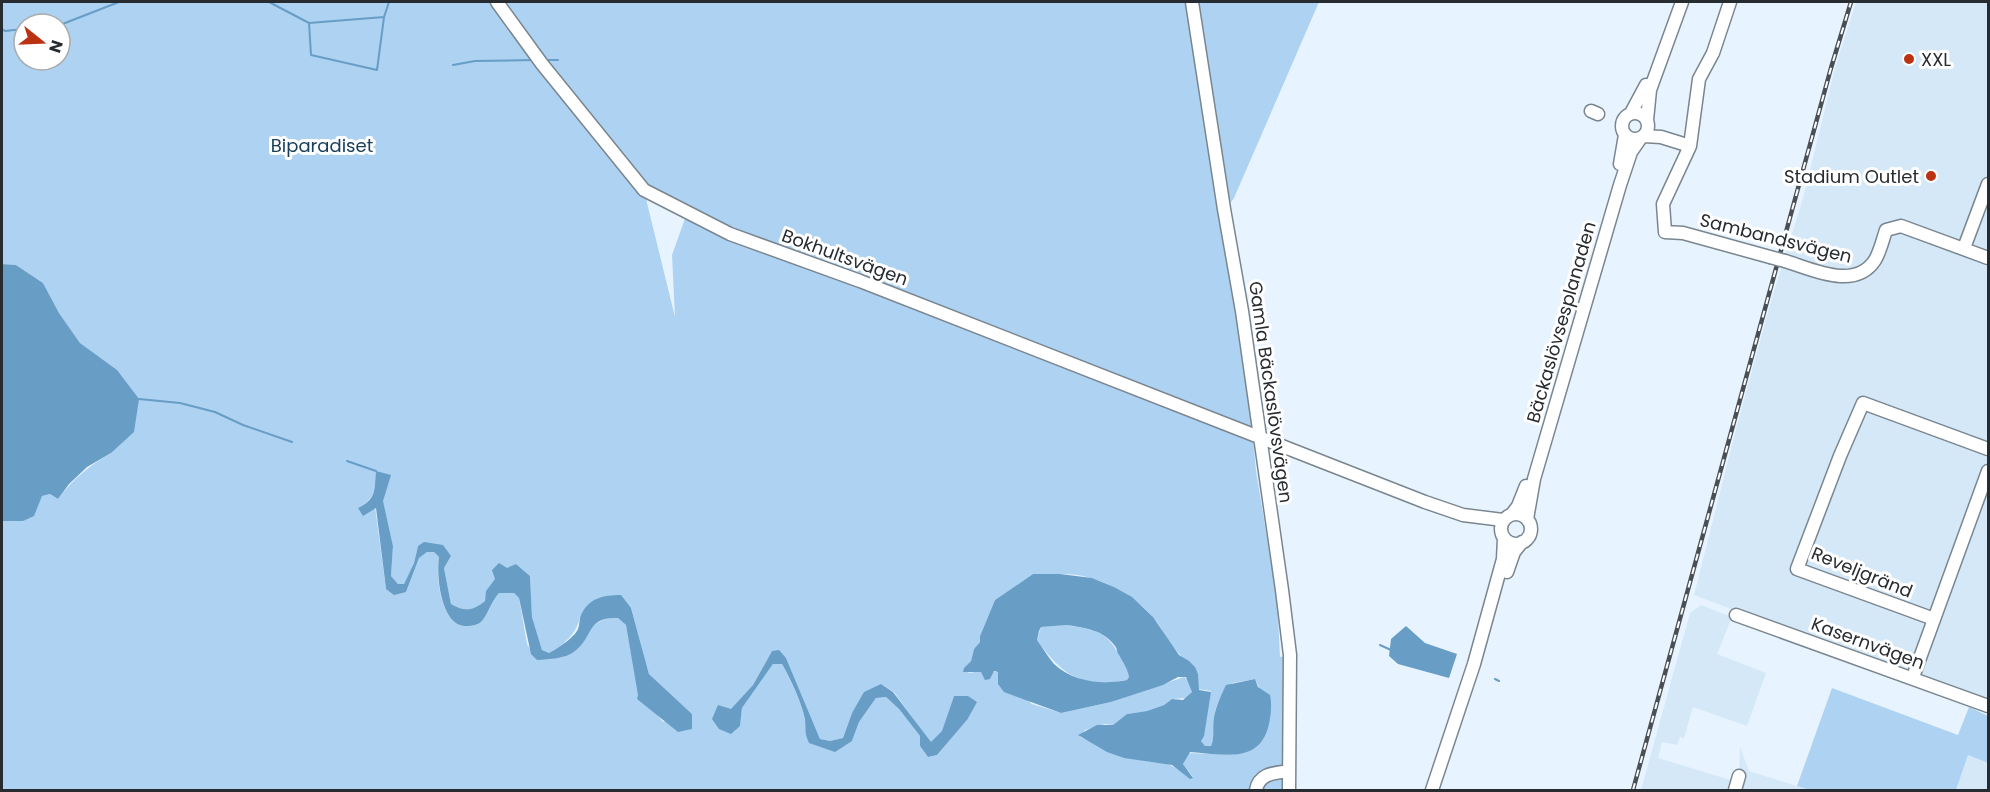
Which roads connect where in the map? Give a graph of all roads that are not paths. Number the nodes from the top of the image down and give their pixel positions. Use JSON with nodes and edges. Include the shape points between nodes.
{"nodes":[{"id":1,"x":497,"y":2,"type":"edge"},
{"id":2,"x":1192,"y":2,"type":"edge"},
{"id":3,"x":1675,"y":2,"type":"edge"},
{"id":4,"x":1682,"y":2,"type":"edge"},
{"id":5,"x":1730,"y":2,"type":"edge"},
{"id":6,"x":1631,"y":113,"type":"junction"},
{"id":7,"x":1645,"y":130,"type":"junction"},
{"id":8,"x":1624,"y":135,"type":"junction"},
{"id":9,"x":1690,"y":146,"type":"junction"},
{"id":10,"x":1989,"y":183,"type":"edge"},
{"id":11,"x":1964,"y":249,"type":"junction"},
{"id":12,"x":1989,"y":258,"type":"edge"},
{"id":13,"x":1259,"y":437,"type":"junction"},
{"id":14,"x":1989,"y":450,"type":"edge"},
{"id":15,"x":1989,"y":471,"type":"edge"},
{"id":16,"x":1527,"y":519,"type":"junction"},
{"id":17,"x":1505,"y":526,"type":"junction"},
{"id":18,"x":1522,"y":542,"type":"junction"},
{"id":19,"x":1736,"y":615,"type":"dead end"},
{"id":20,"x":1934,"y":619,"type":"junction"},
{"id":21,"x":1913,"y":677,"type":"junction"},
{"id":22,"x":1989,"y":706,"type":"edge"},
{"id":23,"x":1289,"y":771,"type":"junction"},
{"id":24,"x":1739,"y":776,"type":"dead end"},
{"id":25,"x":1256,"y":790,"type":"edge"},
{"id":26,"x":1289,"y":790,"type":"edge"},
{"id":27,"x":1432,"y":790,"type":"edge"},
{"id":28,"x":1439,"y":790,"type":"edge"},
{"id":29,"x":1735,"y":790,"type":"edge"}],
"edges":[{"from":1,"to":13,"type":"street","name":"Bokhultsvägen","via":[[644,190],[730,234]]},
{"from":2,"to":13,"type":"street","name":"Gamla Bäckaslövsvägen"},
{"from":3,"to":6,"type":"street","name":"Bäckaslövsesplanaden","via":[[1645,87]]},
{"from":4,"to":7,"type":"street","name":"Bäckaslövsesplanaden","via":[[1650,90]]},
{"from":5,"to":9,"type":"street","via":[[1713,53],[1699,78]]},
{"from":6,"to":7,"type":"street","via":[[1639,114]]},
{"from":6,"to":8,"type":"street","name":"Bäckaslövsesplanaden","via":[[1622,123]]},
{"from":7,"to":8,"type":"street","via":[[1630,139]]},
{"from":7,"to":9,"type":"street"},
{"from":7,"to":16,"type":"street","name":"Bäckaslövsesplanaden","via":[[1631,152],[1620,185],[1534,479]]},
{"from":8,"to":17,"type":"street","name":"Bäckaslövsesplanaden","via":[[1618,170],[1544,427],[1521,501]]},
{"from":9,"to":11,"type":"street","name":"Sambandsvägen","bridge":true,"via":[[1664,204],[1665,232],[1683,233],[1836,275],[1856,276],[1868,268],[1886,230],[1900,226]]},
{"from":10,"to":11,"type":"street"},
{"from":11,"to":12,"type":"street","name":"Sambandsvägen"},
{"from":13,"to":17,"type":"street","name":"Bokhultsvägen","via":[[1445,509]]},
{"from":13,"to":23,"type":"street","name":"Gamla Bäckaslövsvägen","via":[[1290,655]]},
{"from":14,"to":20,"type":"street","name":"Reveljgränd","via":[[1863,402],[1797,569]]},
{"from":15,"to":20,"type":"street"},
{"from":16,"to":17,"type":"street","via":[[1521,514]]},
{"from":16,"to":18,"type":"street","name":"Bäckaslövsesplanaden","via":[[1530,531]]},
{"from":17,"to":18,"type":"street","via":[[1511,543]]},
{"from":17,"to":27,"type":"street","name":"Bäckaslövsesplanaden","via":[[1503,558],[1474,664]]},
{"from":18,"to":28,"type":"street","name":"Bäckaslövsesplanaden","via":[[1510,561],[1473,692]]},
{"from":19,"to":21,"type":"street","name":"Kasernvägen"},
{"from":20,"to":21,"type":"street"},
{"from":21,"to":22,"type":"street","name":"Kasernvägen"},
{"from":23,"to":25,"type":"street","via":[[1264,777]]},
{"from":23,"to":26,"type":"street","name":"Gamla Bäckaslövsvägen"},
{"from":24,"to":29,"type":"street"}]}
